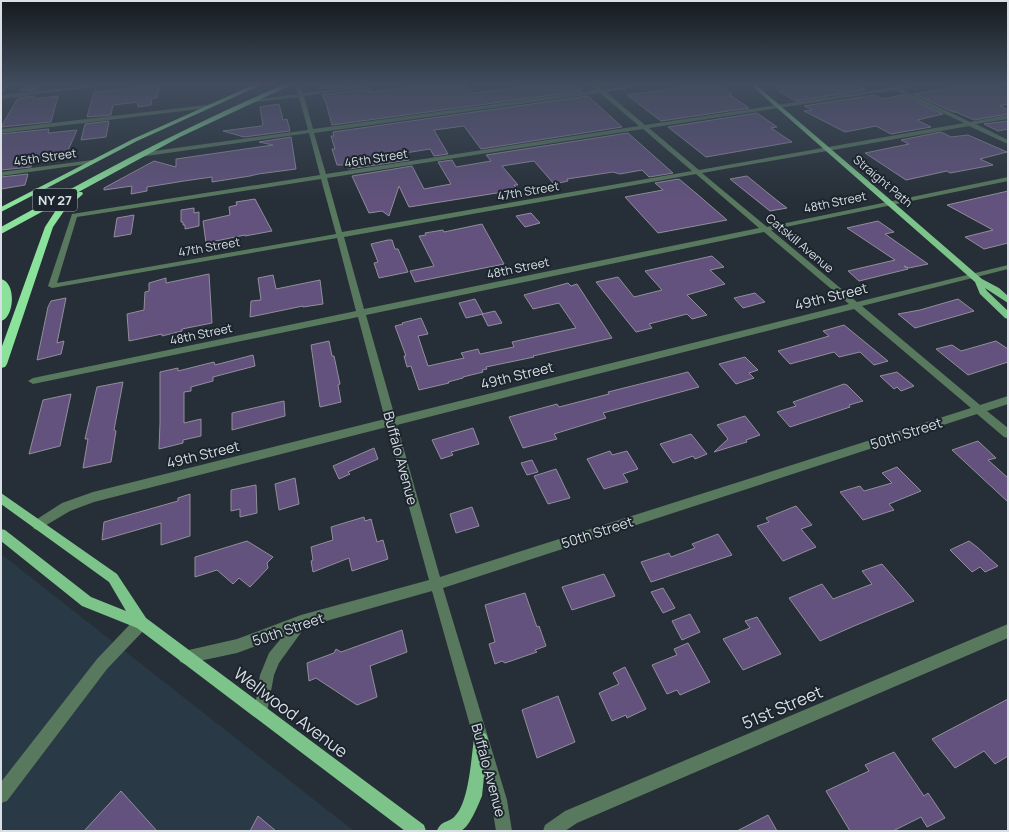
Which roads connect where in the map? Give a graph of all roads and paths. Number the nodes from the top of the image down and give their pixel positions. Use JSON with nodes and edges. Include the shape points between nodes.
{"nodes":[{"id":1,"x":62,"y":124,"type":"edge"},
{"id":2,"x":171,"y":124,"type":"edge"},
{"id":3,"x":202,"y":124,"type":"edge"},
{"id":4,"x":309,"y":124,"type":"edge"},
{"id":5,"x":363,"y":124,"type":"edge"},
{"id":6,"x":640,"y":124,"type":"edge"},
{"id":7,"x":664,"y":124,"type":"edge"},
{"id":8,"x":799,"y":124,"type":"edge"},
{"id":9,"x":970,"y":124,"type":"joint"},
{"id":10,"x":644,"y":127,"type":"junction"},
{"id":11,"x":1,"y":131,"type":"edge"},
{"id":12,"x":311,"y":131,"type":"junction"},
{"id":13,"x":1008,"y":142,"type":"edge"},
{"id":14,"x":828,"y":149,"type":"junction"},
{"id":15,"x":139,"y":155,"type":"junction"},
{"id":16,"x":92,"y":162,"type":"junction"},
{"id":17,"x":109,"y":171,"type":"junction"},
{"id":18,"x":698,"y":172,"type":"junction"},
{"id":19,"x":1,"y":174,"type":"edge"},
{"id":20,"x":324,"y":177,"type":"junction"},
{"id":21,"x":58,"y":179,"type":"junction"},
{"id":22,"x":1008,"y":179,"type":"edge"},
{"id":23,"x":1,"y":200,"type":"edge"},
{"id":24,"x":891,"y":203,"type":"junction"},
{"id":25,"x":1,"y":210,"type":"edge"},
{"id":26,"x":765,"y":229,"type":"junction"},
{"id":27,"x":1,"y":231,"type":"edge"},
{"id":28,"x":340,"y":235,"type":"junction"},
{"id":29,"x":1008,"y":267,"type":"edge"},
{"id":30,"x":976,"y":278,"type":"junction"},
{"id":31,"x":1,"y":282,"type":"edge"},
{"id":32,"x":52,"y":286,"type":"joint"},
{"id":33,"x":1008,"y":300,"type":"edge"},
{"id":34,"x":855,"y":305,"type":"junction"},
{"id":35,"x":361,"y":313,"type":"junction"},
{"id":36,"x":1008,"y":316,"type":"edge"},
{"id":37,"x":1,"y":318,"type":"edge"},
{"id":38,"x":1,"y":364,"type":"edge"},
{"id":39,"x":33,"y":381,"type":"dead end"},
{"id":40,"x":1008,"y":400,"type":"edge"},
{"id":41,"x":979,"y":410,"type":"junction"},
{"id":42,"x":392,"y":422,"type":"junction"},
{"id":43,"x":1008,"y":434,"type":"edge"},
{"id":44,"x":1,"y":498,"type":"edge"},
{"id":45,"x":38,"y":525,"type":"junction"},
{"id":46,"x":1,"y":534,"type":"edge"},
{"id":47,"x":436,"y":584,"type":"junction"},
{"id":48,"x":302,"y":622,"type":"junction"},
{"id":49,"x":141,"y":623,"type":"junction"},
{"id":50,"x":1008,"y":631,"type":"edge"},
{"id":51,"x":185,"y":657,"type":"junction"},
{"id":52,"x":260,"y":713,"type":"junction"},
{"id":53,"x":481,"y":739,"type":"junction"},
{"id":54,"x":1,"y":795,"type":"edge"},
{"id":55,"x":418,"y":831,"type":"edge"},
{"id":56,"x":445,"y":831,"type":"edge"},
{"id":57,"x":504,"y":831,"type":"edge"},
{"id":58,"x":551,"y":831,"type":"edge"}],
"edges":[{"from":1,"to":11,"type":"street"},
{"from":2,"to":16,"type":"highway","number":"NY 27"},
{"from":3,"to":15,"type":"highway","number":"NY 27"},
{"from":4,"to":12,"type":"street","name":"Buffalo Avenue"},
{"from":5,"to":12,"type":"street"},
{"from":6,"to":10,"type":"street","name":"Catskill Avenue"},
{"from":7,"to":10,"type":"street","name":"46th Street"},
{"from":8,"to":14,"type":"main road","name":"Straight Path"},
{"from":9,"to":13,"type":"street"},
{"from":9,"to":14,"type":"street","name":"47th Street"},
{"from":10,"to":18,"type":"street","name":"Catskill Avenue"},
{"from":10,"to":20,"type":"street","name":"46th Street"},
{"from":12,"to":15,"type":"street"},
{"from":12,"to":20,"type":"street","name":"Buffalo Avenue"},
{"from":14,"to":18,"type":"street","name":"47th Street"},
{"from":14,"to":24,"type":"main road","name":"Straight Path"},
{"from":15,"to":17,"type":"highway","number":"NY 27"},
{"from":16,"to":19,"type":"street","name":"45th Street"},
{"from":16,"to":21,"type":"highway","number":"NY 27"},
{"from":17,"to":27,"type":"highway","number":"NY 27"},
{"from":17,"to":38,"type":"highway","via":[[68,202],[51,223]]},
{"from":18,"to":26,"type":"street","name":"Catskill Avenue"},
{"from":18,"to":28,"type":"street","name":"47th Street"},
{"from":20,"to":28,"type":"street","name":"Buffalo Avenue"},
{"from":20,"to":32,"type":"street","name":"46th Street","via":[[74,215]]},
{"from":21,"to":23,"type":"highway"},
{"from":21,"to":25,"type":"highway","number":"NY 27"},
{"from":22,"to":24,"type":"street","name":"48th Street"},
{"from":24,"to":26,"type":"street","name":"48th Street"},
{"from":24,"to":30,"type":"main road","name":"Straight Path"},
{"from":26,"to":34,"type":"street","name":"Catskill Avenue"},
{"from":26,"to":35,"type":"street","name":"48th Street"},
{"from":28,"to":32,"type":"street","name":"47th Street"},
{"from":28,"to":35,"type":"street","name":"Buffalo Avenue"},
{"from":29,"to":30,"type":"street","name":"49th Street"},
{"from":30,"to":33,"type":"main road","name":"Straight Path"},
{"from":30,"to":34,"type":"street","name":"49th Street"},
{"from":30,"to":36,"type":"main road","name":"Straight Path","via":[[983,292]]},
{"from":31,"to":37,"type":"highway","via":[[7,291]]},
{"from":34,"to":41,"type":"street","name":"Catskill Avenue"},
{"from":34,"to":42,"type":"street","name":"49th Street"},
{"from":35,"to":39,"type":"street","name":"48th Street"},
{"from":35,"to":42,"type":"street","name":"Buffalo Avenue"},
{"from":40,"to":41,"type":"street","name":"50th Street"},
{"from":41,"to":43,"type":"street","name":"Catskill Avenue"},
{"from":41,"to":47,"type":"street","name":"50th Street"},
{"from":42,"to":45,"type":"street","name":"49th Street","via":[[88,498],[66,507]]},
{"from":42,"to":47,"type":"street","name":"Buffalo Avenue"},
{"from":44,"to":45,"type":"main road"},
{"from":45,"to":49,"type":"main road","via":[[113,578]]},
{"from":46,"to":49,"type":"main road","via":[[87,602]]},
{"from":47,"to":48,"type":"street","name":"50th Street"},
{"from":47,"to":53,"type":"street","name":"Buffalo Avenue"},
{"from":48,"to":51,"type":"street","name":"50th Street","via":[[237,646]]},
{"from":48,"to":52,"type":"street","via":[[274,658],[267,675]]},
{"from":49,"to":51,"type":"main road","name":"Wellwood Avenue"},
{"from":49,"to":54,"type":"street","via":[[102,664]]},
{"from":50,"to":58,"type":"street","name":"51st Street","via":[[571,817]]},
{"from":51,"to":52,"type":"main road","name":"Wellwood Avenue"},
{"from":52,"to":55,"type":"main road","name":"Wellwood Avenue"},
{"from":53,"to":56,"type":"main road","via":[[474,796],[461,822]]},
{"from":53,"to":57,"type":"street","name":"Buffalo Avenue","via":[[499,800]]}]}
